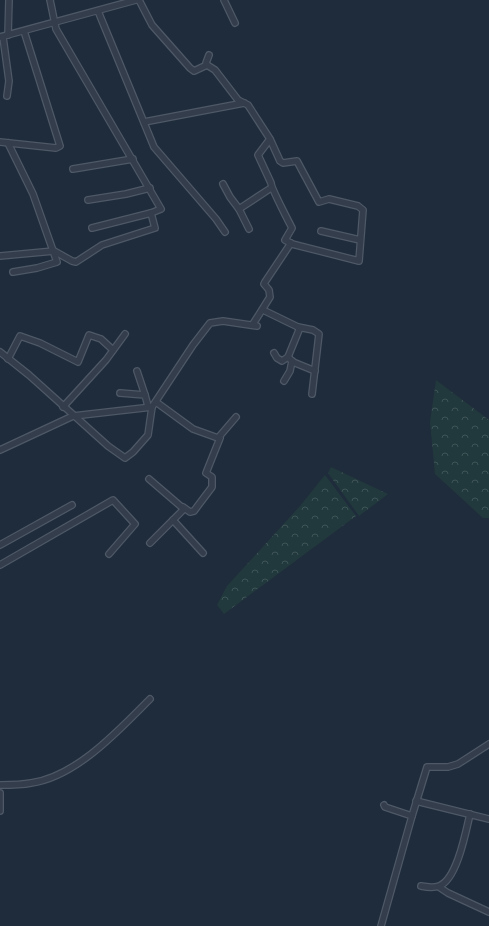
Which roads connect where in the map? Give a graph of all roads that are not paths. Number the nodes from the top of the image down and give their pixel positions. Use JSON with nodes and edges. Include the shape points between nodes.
{"nodes":[{"id":1,"x":10,"y":0,"type":"edge"},
{"id":2,"x":50,"y":0,"type":"edge"},
{"id":3,"x":111,"y":0,"type":"edge"},
{"id":4,"x":137,"y":0,"type":"edge"},
{"id":5,"x":224,"y":0,"type":"edge"},
{"id":6,"x":110,"y":8,"type":"junction"},
{"id":7,"x":98,"y":11,"type":"junction"},
{"id":8,"x":54,"y":23,"type":"junction"},
{"id":9,"x":235,"y":23,"type":"dead end"},
{"id":10,"x":24,"y":31,"type":"junction"},
{"id":11,"x":4,"y":36,"type":"edge"},
{"id":12,"x":209,"y":55,"type":"dead end"},
{"id":13,"x":207,"y":65,"type":"junction"},
{"id":14,"x":8,"y":96,"type":"dead end"},
{"id":15,"x":244,"y":103,"type":"junction"},
{"id":16,"x":144,"y":122,"type":"junction"},
{"id":17,"x":270,"y":139,"type":"junction"},
{"id":18,"x":0,"y":142,"type":"edge"},
{"id":19,"x":8,"y":143,"type":"junction"},
{"id":20,"x":132,"y":159,"type":"junction"},
{"id":21,"x":73,"y":169,"type":"dead end"},
{"id":22,"x":223,"y":184,"type":"dead end"},
{"id":23,"x":150,"y":188,"type":"junction"},
{"id":24,"x":271,"y":188,"type":"junction"},
{"id":25,"x":88,"y":200,"type":"dead end"},
{"id":26,"x":239,"y":209,"type":"junction"},
{"id":27,"x":151,"y":213,"type":"junction"},
{"id":28,"x":92,"y":228,"type":"dead end"},
{"id":29,"x":249,"y":229,"type":"dead end"},
{"id":30,"x":321,"y":231,"type":"dead end"},
{"id":31,"x":224,"y":232,"type":"dead end"},
{"id":32,"x":360,"y":240,"type":"junction"},
{"id":33,"x":291,"y":243,"type":"junction"},
{"id":34,"x":54,"y":251,"type":"junction"},
{"id":35,"x":0,"y":256,"type":"edge"},
{"id":36,"x":13,"y":272,"type":"dead end"},
{"id":37,"x":262,"y":310,"type":"junction"},
{"id":38,"x":298,"y":327,"type":"junction"},
{"id":39,"x":125,"y":334,"type":"dead end"},
{"id":40,"x":113,"y":350,"type":"junction"},
{"id":41,"x":0,"y":352,"type":"edge"},
{"id":42,"x":274,"y":352,"type":"dead end"},
{"id":43,"x":8,"y":359,"type":"junction"},
{"id":44,"x":290,"y":359,"type":"junction"},
{"id":45,"x":137,"y":371,"type":"dead end"},
{"id":46,"x":315,"y":372,"type":"junction"},
{"id":47,"x":284,"y":381,"type":"dead end"},
{"id":48,"x":120,"y":393,"type":"dead end"},
{"id":49,"x":312,"y":394,"type":"dead end"},
{"id":50,"x":145,"y":395,"type":"junction"},
{"id":51,"x":156,"y":402,"type":"junction"},
{"id":52,"x":63,"y":407,"type":"junction"},
{"id":53,"x":150,"y":407,"type":"junction"},
{"id":54,"x":73,"y":416,"type":"junction"},
{"id":55,"x":236,"y":417,"type":"dead end"},
{"id":56,"x":220,"y":438,"type":"junction"},
{"id":57,"x":0,"y":450,"type":"edge"},
{"id":58,"x":149,"y":479,"type":"dead end"},
{"id":59,"x":72,"y":504,"type":"dead end"},
{"id":60,"x":183,"y":507,"type":"junction"},
{"id":61,"x":173,"y":520,"type":"junction"},
{"id":62,"x":150,"y":543,"type":"dead end"},
{"id":63,"x":0,"y":545,"type":"edge"},
{"id":64,"x":203,"y":553,"type":"dead end"},
{"id":65,"x":109,"y":554,"type":"dead end"},
{"id":66,"x":0,"y":565,"type":"edge"},
{"id":67,"x":150,"y":699,"type":"dead end"},
{"id":68,"x":489,"y":744,"type":"edge"},
{"id":69,"x":0,"y":785,"type":"edge"},
{"id":70,"x":0,"y":793,"type":"edge"},
{"id":71,"x":416,"y":801,"type":"junction"},
{"id":72,"x":384,"y":805,"type":"dead end"},
{"id":73,"x":0,"y":811,"type":"edge"},
{"id":74,"x":470,"y":814,"type":"junction"},
{"id":75,"x":412,"y":816,"type":"junction"},
{"id":76,"x":489,"y":819,"type":"edge"},
{"id":77,"x":421,"y":886,"type":"dead end"},
{"id":78,"x":439,"y":887,"type":"junction"},
{"id":79,"x":489,"y":912,"type":"edge"},
{"id":80,"x":381,"y":926,"type":"edge"}],
"edges":[{"from":1,"to":11,"type":"street"},
{"from":2,"to":8,"type":"street"},
{"from":3,"to":6,"type":"street"},
{"from":4,"to":6,"type":"street"},
{"from":4,"to":13,"type":"street","via":[[152,25],[190,68],[198,71]]},
{"from":5,"to":9,"type":"street"},
{"from":6,"to":7,"type":"street"},
{"from":7,"to":8,"type":"street"},
{"from":7,"to":16,"type":"street"},
{"from":8,"to":10,"type":"street"},
{"from":8,"to":20,"type":"street"},
{"from":10,"to":11,"type":"street"},
{"from":10,"to":19,"type":"street","via":[[60,146],[56,148]]},
{"from":11,"to":14,"type":"street"},
{"from":12,"to":13,"type":"street"},
{"from":13,"to":15,"type":"street","via":[[216,70],[235,97]]},
{"from":15,"to":16,"type":"street"},
{"from":15,"to":17,"type":"street","via":[[248,105]]},
{"from":16,"to":31,"type":"street","via":[[154,147],[216,219]]},
{"from":17,"to":24,"type":"street","via":[[258,155]]},
{"from":17,"to":32,"type":"street","via":[[280,161],[297,161],[319,202],[329,199],[363,210]]},
{"from":18,"to":19,"type":"street"},
{"from":19,"to":34,"type":"street","via":[[33,194]]},
{"from":20,"to":21,"type":"street"},
{"from":20,"to":23,"type":"street"},
{"from":22,"to":26,"type":"street"},
{"from":23,"to":25,"type":"street"},
{"from":23,"to":27,"type":"street","via":[[162,209]]},
{"from":24,"to":26,"type":"street"},
{"from":24,"to":33,"type":"street","via":[[292,228],[285,240]]},
{"from":26,"to":29,"type":"street"},
{"from":27,"to":28,"type":"street"},
{"from":27,"to":34,"type":"street","via":[[155,228],[102,246],[76,262]]},
{"from":30,"to":32,"type":"street"},
{"from":32,"to":33,"type":"street","via":[[359,260]]},
{"from":33,"to":37,"type":"street","via":[[265,282],[270,297]]},
{"from":34,"to":35,"type":"street"},
{"from":34,"to":36,"type":"street","via":[[56,264]]},
{"from":37,"to":38,"type":"street"},
{"from":37,"to":51,"type":"street","via":[[255,325],[223,321],[210,323]]},
{"from":38,"to":44,"type":"street","via":[[298,336]]},
{"from":38,"to":46,"type":"street","via":[[319,334]]},
{"from":39,"to":40,"type":"street"},
{"from":40,"to":43,"type":"street","via":[[101,339],[89,335],[78,362],[20,336]]},
{"from":40,"to":52,"type":"street"},
{"from":41,"to":43,"type":"street"},
{"from":42,"to":44,"type":"street","via":[[282,361]]},
{"from":43,"to":52,"type":"street"},
{"from":44,"to":46,"type":"street"},
{"from":44,"to":47,"type":"street","via":[[290,371]]},
{"from":45,"to":50,"type":"street"},
{"from":46,"to":49,"type":"street"},
{"from":48,"to":50,"type":"street"},
{"from":50,"to":53,"type":"street"},
{"from":51,"to":53,"type":"street"},
{"from":51,"to":56,"type":"street","via":[[193,429]]},
{"from":52,"to":54,"type":"street"},
{"from":53,"to":54,"type":"street"},
{"from":53,"to":54,"type":"street","via":[[148,435],[125,458]]},
{"from":54,"to":57,"type":"street"},
{"from":55,"to":56,"type":"street"},
{"from":56,"to":60,"type":"street","via":[[206,473],[212,477],[212,487],[194,511],[190,512]]},
{"from":58,"to":60,"type":"street"},
{"from":59,"to":63,"type":"street"},
{"from":60,"to":61,"type":"street"},
{"from":61,"to":62,"type":"street"},
{"from":61,"to":64,"type":"street"},
{"from":65,"to":66,"type":"street","via":[[136,524],[113,500]]},
{"from":67,"to":69,"type":"street","via":[[105,742],[69,768],[50,778],[31,783]]},
{"from":68,"to":71,"type":"street","via":[[458,764],[448,767],[427,767]]},
{"from":70,"to":73,"type":"street"},
{"from":71,"to":74,"type":"street"},
{"from":71,"to":75,"type":"street"},
{"from":72,"to":75,"type":"street"},
{"from":74,"to":76,"type":"street"},
{"from":74,"to":78,"type":"street","via":[[457,864]]},
{"from":75,"to":80,"type":"street"},
{"from":77,"to":78,"type":"street"},
{"from":78,"to":79,"type":"street"}]}
